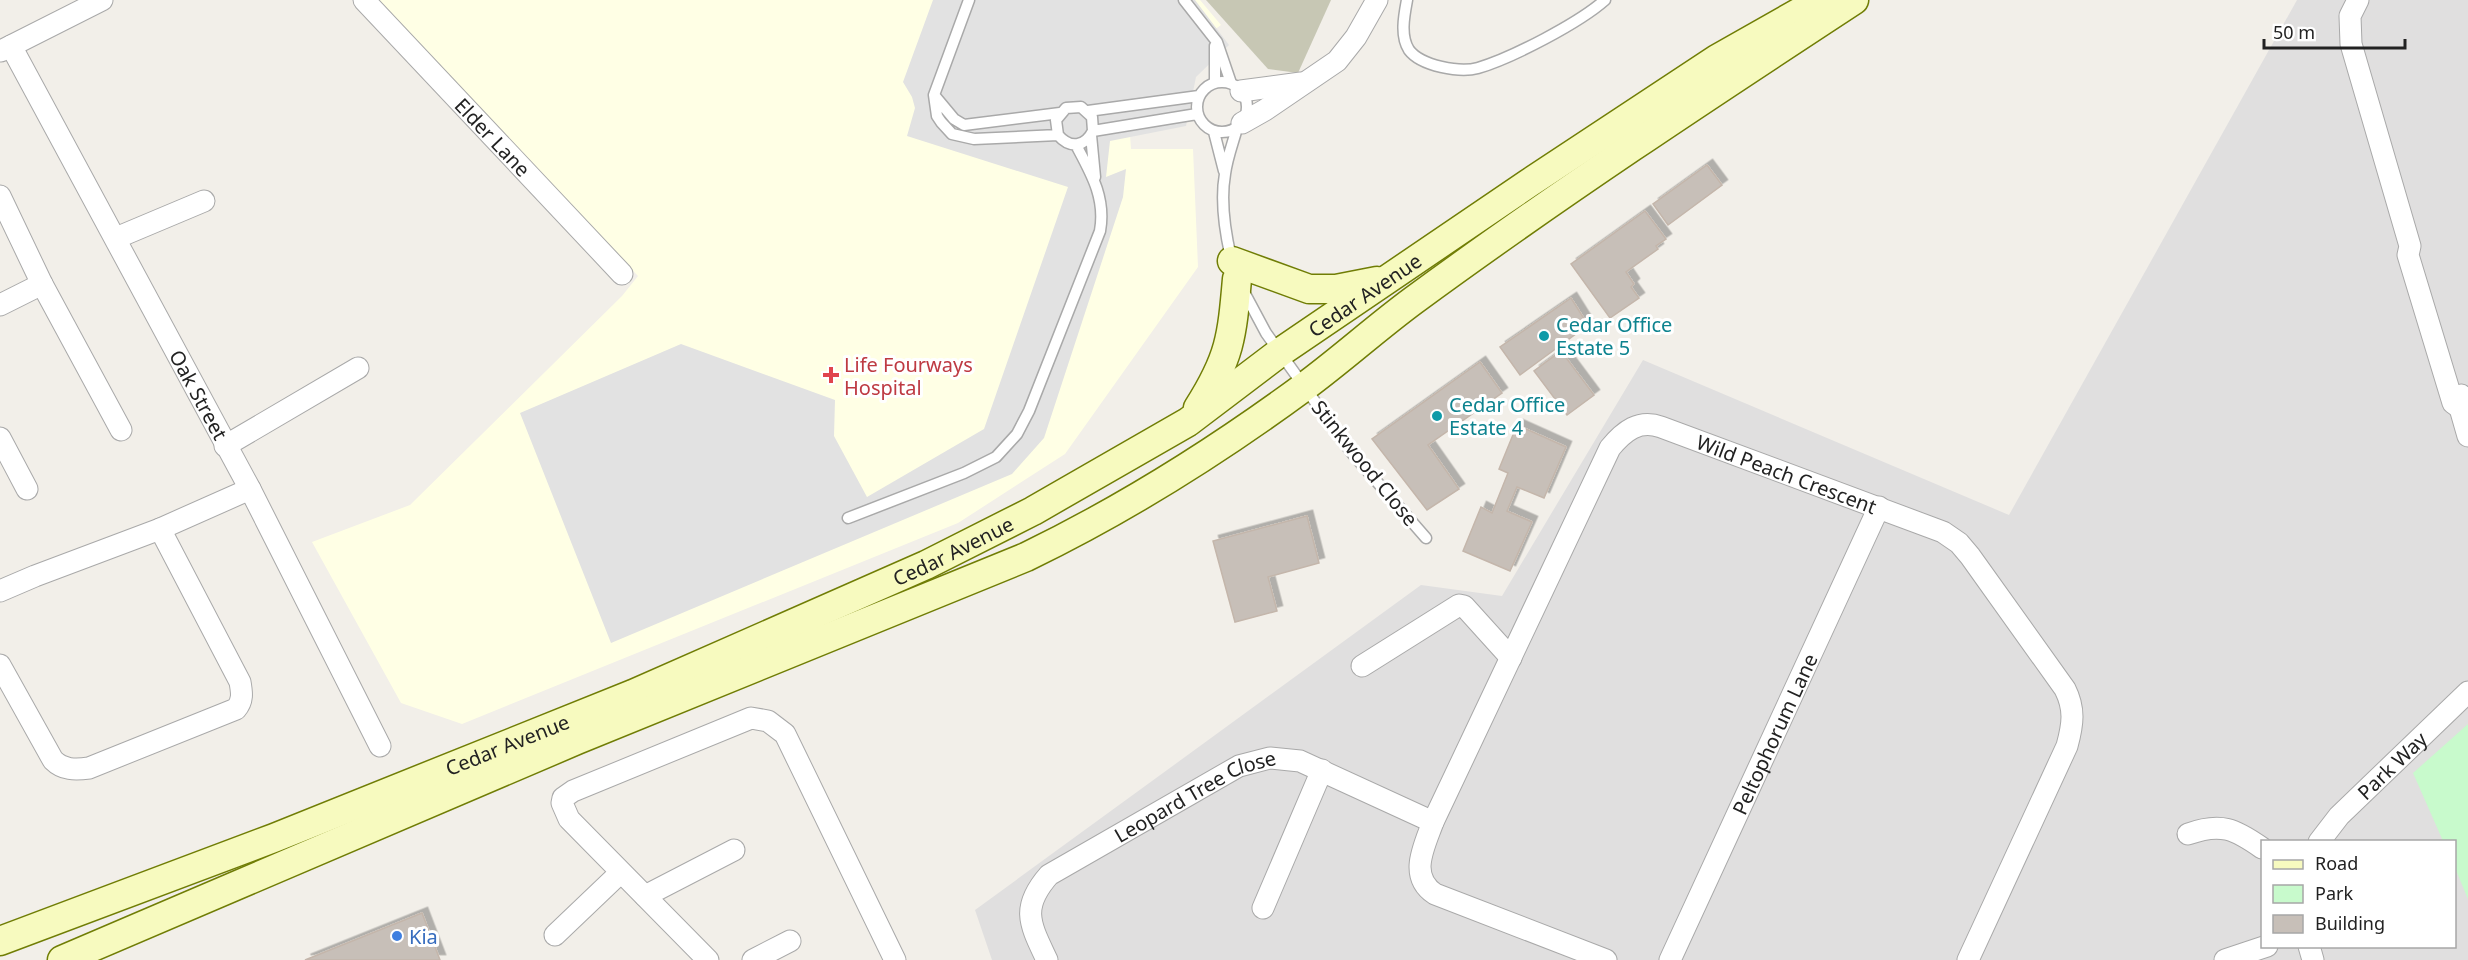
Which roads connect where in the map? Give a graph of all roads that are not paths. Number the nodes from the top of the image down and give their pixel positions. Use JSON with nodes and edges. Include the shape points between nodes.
{"nodes":[{"id":1,"x":102,"y":0,"type":"edge"},
{"id":2,"x":364,"y":0,"type":"edge"},
{"id":3,"x":969,"y":0,"type":"edge"},
{"id":4,"x":1184,"y":0,"type":"edge"},
{"id":5,"x":1377,"y":0,"type":"edge"},
{"id":6,"x":1407,"y":0,"type":"edge"},
{"id":7,"x":1605,"y":0,"type":"edge"},
{"id":8,"x":1821,"y":0,"type":"edge"},
{"id":9,"x":1854,"y":0,"type":"edge"},
{"id":10,"x":2358,"y":0,"type":"edge"},
{"id":11,"x":1213,"y":37,"type":"junction"},
{"id":12,"x":6,"y":48,"type":"edge"},
{"id":13,"x":1215,"y":83,"type":"junction"},
{"id":14,"x":1305,"y":83,"type":"junction"},
{"id":15,"x":1236,"y":87,"type":"junction"},
{"id":16,"x":934,"y":95,"type":"junction"},
{"id":17,"x":1199,"y":96,"type":"junction"},
{"id":18,"x":1088,"y":111,"type":"junction"},
{"id":19,"x":1060,"y":113,"type":"junction"},
{"id":20,"x":1197,"y":114,"type":"junction"},
{"id":21,"x":1239,"y":126,"type":"junction"},
{"id":22,"x":1214,"y":132,"type":"junction"},
{"id":23,"x":1092,"y":133,"type":"junction"},
{"id":24,"x":1058,"y":135,"type":"junction"},
{"id":25,"x":1076,"y":145,"type":"junction"},
{"id":26,"x":1225,"y":174,"type":"junction"},
{"id":27,"x":1096,"y":184,"type":"junction"},
{"id":28,"x":0,"y":196,"type":"edge"},
{"id":29,"x":204,"y":201,"type":"dead end"},
{"id":30,"x":116,"y":238,"type":"junction"},
{"id":31,"x":1235,"y":270,"type":"junction"},
{"id":32,"x":622,"y":274,"type":"dead end"},
{"id":33,"x":1388,"y":279,"type":"junction"},
{"id":34,"x":42,"y":284,"type":"junction"},
{"id":35,"x":0,"y":305,"type":"edge"},
{"id":36,"x":1279,"y":353,"type":"junction"},
{"id":37,"x":358,"y":368,"type":"dead end"},
{"id":38,"x":1304,"y":387,"type":"junction"},
{"id":39,"x":1188,"y":422,"type":"junction"},
{"id":40,"x":121,"y":430,"type":"dead end"},
{"id":41,"x":2468,"y":436,"type":"edge"},
{"id":42,"x":0,"y":438,"type":"edge"},
{"id":43,"x":225,"y":446,"type":"junction"},
{"id":44,"x":27,"y":489,"type":"dead end"},
{"id":45,"x":250,"y":489,"type":"junction"},
{"id":46,"x":1879,"y":507,"type":"junction"},
{"id":47,"x":848,"y":518,"type":"dead end"},
{"id":48,"x":160,"y":529,"type":"junction"},
{"id":49,"x":1426,"y":537,"type":"dead end"},
{"id":50,"x":0,"y":591,"type":"edge"},
{"id":51,"x":1511,"y":658,"type":"junction"},
{"id":52,"x":0,"y":665,"type":"edge"},
{"id":53,"x":1362,"y":666,"type":"dead end"},
{"id":54,"x":2468,"y":692,"type":"edge"},
{"id":55,"x":380,"y":746,"type":"dead end"},
{"id":56,"x":1322,"y":770,"type":"junction"},
{"id":57,"x":1433,"y":822,"type":"junction"},
{"id":58,"x":2188,"y":834,"type":"dead end"},
{"id":59,"x":2321,"y":840,"type":"edge"},
{"id":60,"x":2261,"y":847,"type":"edge"},
{"id":61,"x":734,"y":850,"type":"dead end"},
{"id":62,"x":620,"y":873,"type":"junction"},
{"id":63,"x":645,"y":896,"type":"junction"},
{"id":64,"x":1263,"y":908,"type":"dead end"},
{"id":65,"x":555,"y":936,"type":"dead end"},
{"id":66,"x":0,"y":941,"type":"edge"},
{"id":67,"x":790,"y":941,"type":"dead end"},
{"id":68,"x":2261,"y":948,"type":"edge"},
{"id":69,"x":707,"y":959,"type":"edge"},
{"id":70,"x":62,"y":960,"type":"edge"},
{"id":71,"x":753,"y":960,"type":"edge"},
{"id":72,"x":895,"y":960,"type":"edge"},
{"id":73,"x":1047,"y":960,"type":"edge"},
{"id":74,"x":1606,"y":960,"type":"edge"},
{"id":75,"x":1670,"y":960,"type":"edge"},
{"id":76,"x":1968,"y":960,"type":"edge"},
{"id":77,"x":2225,"y":960,"type":"edge"}],
"edges":[{"from":1,"to":12,"type":"street"},
{"from":2,"to":32,"type":"street","name":"Elder Lane"},
{"from":3,"to":16,"type":"lane"},
{"from":4,"to":11,"type":"lane"},
{"from":5,"to":14,"type":"street","via":[[1345,52]]},
{"from":6,"to":7,"type":"lane","via":[[1403,33],[1410,51],[1429,64],[1457,70],[1476,69],[1503,59]]},
{"from":8,"to":33,"type":"main road","name":"Cedar Avenue","via":[[1718,59]]},
{"from":9,"to":38,"type":"main road","name":"Cedar Avenue","via":[[1688,109],[1413,301]]},
{"from":10,"to":41,"type":"street","via":[[2350,16],[2351,44],[2410,246],[2416,251],[2434,326],[2462,397],[2460,408]]},
{"from":11,"to":13,"type":"lane"},
{"from":11,"to":15,"type":"lane"},
{"from":12,"to":30,"type":"street","name":"Oak Street"},
{"from":13,"to":15,"type":"lane"},
{"from":13,"to":17,"type":"lane"},
{"from":14,"to":15,"type":"street"},
{"from":14,"to":21,"type":"street"},
{"from":15,"to":21,"type":"lane","via":[[1247,107]]},
{"from":16,"to":19,"type":"lane","via":[[954,119],[964,124]]},
{"from":16,"to":24,"type":"lane","via":[[937,116],[957,136],[974,139]]},
{"from":17,"to":18,"type":"lane"},
{"from":17,"to":20,"type":"lane"},
{"from":18,"to":19,"type":"lane","via":[[1073,106]]},
{"from":18,"to":23,"type":"lane"},
{"from":19,"to":24,"type":"lane"},
{"from":20,"to":22,"type":"lane"},
{"from":20,"to":23,"type":"lane"},
{"from":21,"to":22,"type":"lane"},
{"from":21,"to":26,"type":"lane"},
{"from":22,"to":26,"type":"lane"},
{"from":23,"to":25,"type":"lane"},
{"from":23,"to":27,"type":"lane"},
{"from":24,"to":25,"type":"lane"},
{"from":25,"to":27,"type":"lane"},
{"from":26,"to":31,"type":"lane","name":"Stinkwood Close","via":[[1224,220]]},
{"from":27,"to":47,"type":"lane","via":[[1102,205],[1100,231],[1017,434],[996,457]]},
{"from":28,"to":34,"type":"street"},
{"from":29,"to":30,"type":"street"},
{"from":30,"to":43,"type":"street","name":"Oak Street"},
{"from":31,"to":33,"type":"main road","via":[[1309,289],[1336,289]]},
{"from":31,"to":36,"type":"lane","name":"Stinkwood Close"},
{"from":31,"to":39,"type":"main road","via":[[1228,351],[1213,384]]},
{"from":33,"to":36,"type":"main road","name":"Cedar Avenue"},
{"from":34,"to":35,"type":"street"},
{"from":34,"to":40,"type":"street"},
{"from":36,"to":38,"type":"lane","name":"Stinkwood Close"},
{"from":36,"to":39,"type":"main road","name":"Cedar Avenue"},
{"from":37,"to":43,"type":"street"},
{"from":38,"to":49,"type":"lane","name":"Stinkwood Close","via":[[1351,452]]},
{"from":38,"to":70,"type":"main road","name":"Cedar Avenue","via":[[1146,492],[1026,556],[577,740]]},
{"from":39,"to":66,"type":"main road","name":"Cedar Avenue","via":[[1033,511],[927,565],[676,675],[348,809]]},
{"from":42,"to":44,"type":"street"},
{"from":43,"to":45,"type":"street","name":"Oak Street"},
{"from":45,"to":48,"type":"street"},
{"from":45,"to":55,"type":"street","name":"Oak Street"},
{"from":46,"to":51,"type":"street","name":"Wild Peach Crescent","via":[[1652,423],[1636,426],[1619,436],[1610,448]]},
{"from":46,"to":75,"type":"street","name":"Peltophorum Lane"},
{"from":46,"to":76,"type":"street","name":"Wild Peach Crescent","via":[[1943,532],[1959,543],[2065,689],[2073,710],[2067,746]]},
{"from":48,"to":50,"type":"street"},
{"from":48,"to":52,"type":"street","via":[[240,682],[242,695],[236,709],[89,768],[70,769],[53,760]]},
{"from":51,"to":53,"type":"street","via":[[1459,604]]},
{"from":51,"to":57,"type":"street","name":"Wild Peach Crescent"},
{"from":54,"to":59,"type":"street","name":"Park Way","via":[[2339,816]]},
{"from":56,"to":57,"type":"street","name":"Leopard Tree Close"},
{"from":56,"to":64,"type":"street"},
{"from":56,"to":73,"type":"street","name":"Leopard Tree Close","via":[[1300,761],[1270,758],[1239,766],[1049,875],[1032,898],[1030,911]]},
{"from":57,"to":74,"type":"street","name":"Wild Peach Crescent","via":[[1420,860],[1419,873],[1426,888]]},
{"from":58,"to":60,"type":"street","via":[[2218,827],[2236,831]]},
{"from":61,"to":63,"type":"street"},
{"from":62,"to":63,"type":"street"},
{"from":62,"to":65,"type":"street"},
{"from":62,"to":72,"type":"street","via":[[569,819],[563,808],[564,798],[573,790],[743,720],[762,718],[785,734]]},
{"from":63,"to":69,"type":"street"},
{"from":67,"to":71,"type":"street"},
{"from":68,"to":77,"type":"street"}]}
